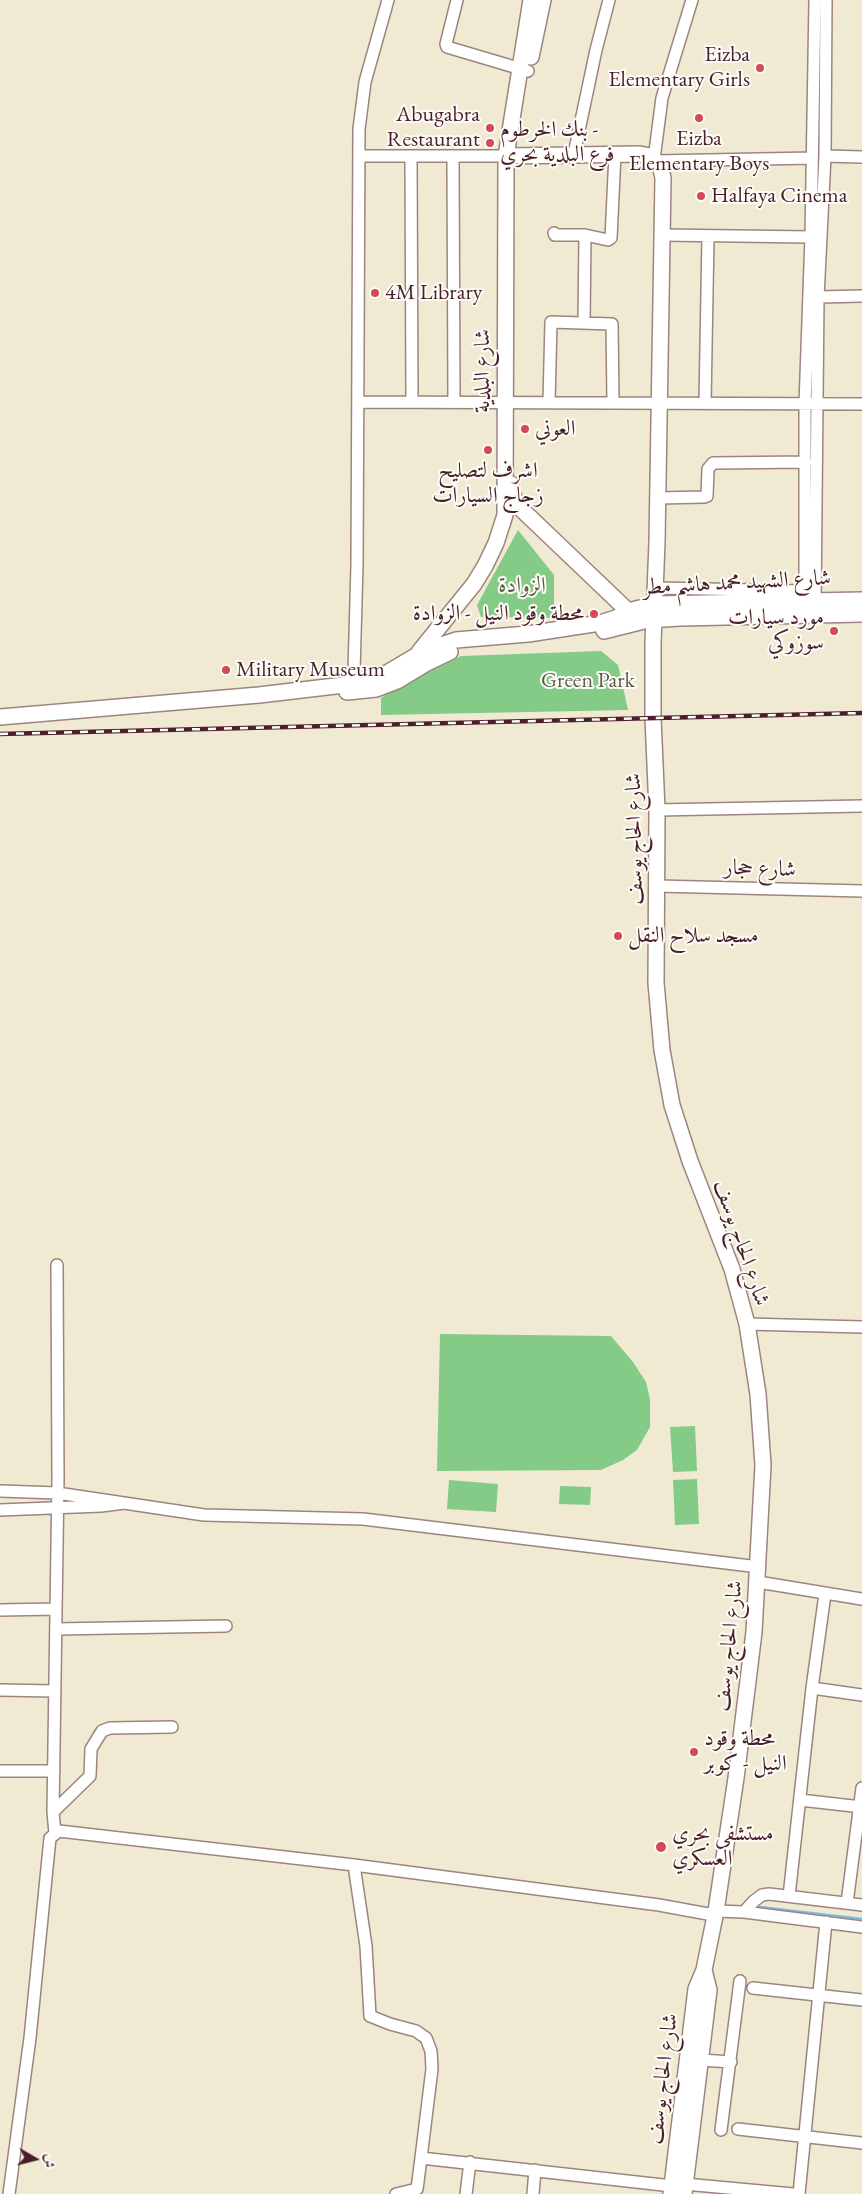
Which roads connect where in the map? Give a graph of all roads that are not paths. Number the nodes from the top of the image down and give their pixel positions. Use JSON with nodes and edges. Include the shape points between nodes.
{"nodes":[{"id":1,"x":388,"y":0,"type":"edge"},
{"id":2,"x":457,"y":0,"type":"edge"},
{"id":3,"x":531,"y":0,"type":"edge"},
{"id":4,"x":543,"y":0,"type":"edge"},
{"id":5,"x":610,"y":0,"type":"edge"},
{"id":6,"x":692,"y":0,"type":"edge"},
{"id":7,"x":815,"y":0,"type":"edge"},
{"id":8,"x":826,"y":0,"type":"edge"},
{"id":9,"x":523,"y":70,"type":"junction"},
{"id":10,"x":574,"y":154,"type":"junction"},
{"id":11,"x":616,"y":154,"type":"junction"},
{"id":12,"x":359,"y":156,"type":"junction"},
{"id":13,"x":411,"y":156,"type":"junction"},
{"id":14,"x":509,"y":156,"type":"junction"},
{"id":15,"x":825,"y":156,"type":"junction"},
{"id":16,"x":453,"y":157,"type":"junction"},
{"id":17,"x":862,"y":157,"type":"edge"},
{"id":18,"x":812,"y":158,"type":"junction"},
{"id":19,"x":655,"y":160,"type":"junction"},
{"id":20,"x":554,"y":233,"type":"dead end"},
{"id":21,"x":661,"y":235,"type":"junction"},
{"id":22,"x":585,"y":236,"type":"junction"},
{"id":23,"x":708,"y":236,"type":"junction"},
{"id":24,"x":811,"y":237,"type":"junction"},
{"id":25,"x":818,"y":296,"type":"junction"},
{"id":26,"x":862,"y":296,"type":"edge"},
{"id":27,"x":584,"y":322,"type":"junction"},
{"id":28,"x":358,"y":402,"type":"junction"},
{"id":29,"x":412,"y":402,"type":"junction"},
{"id":30,"x":454,"y":402,"type":"junction"},
{"id":31,"x":549,"y":402,"type":"junction"},
{"id":32,"x":613,"y":402,"type":"junction"},
{"id":33,"x":659,"y":402,"type":"junction"},
{"id":34,"x":507,"y":403,"type":"junction"},
{"id":35,"x":705,"y":403,"type":"junction"},
{"id":36,"x":811,"y":404,"type":"junction"},
{"id":37,"x":862,"y":404,"type":"edge"},
{"id":38,"x":806,"y":462,"type":"junction"},
{"id":39,"x":658,"y":498,"type":"junction"},
{"id":40,"x":656,"y":588,"type":"junction"},
{"id":41,"x":862,"y":600,"type":"edge"},
{"id":42,"x":809,"y":604,"type":"junction"},
{"id":43,"x":628,"y":611,"type":"junction"},
{"id":44,"x":655,"y":612,"type":"junction"},
{"id":45,"x":862,"y":614,"type":"edge"},
{"id":46,"x":415,"y":657,"type":"junction"},
{"id":47,"x":356,"y":682,"type":"junction"},
{"id":48,"x":0,"y":717,"type":"edge"},
{"id":49,"x":0,"y":724,"type":"edge"},
{"id":50,"x":862,"y":806,"type":"edge"},
{"id":51,"x":657,"y":810,"type":"junction"},
{"id":52,"x":657,"y":886,"type":"junction"},
{"id":53,"x":862,"y":890,"type":"edge"},
{"id":54,"x":57,"y":1265,"type":"dead end"},
{"id":55,"x":747,"y":1324,"type":"junction"},
{"id":56,"x":862,"y":1327,"type":"edge"},
{"id":57,"x":0,"y":1491,"type":"edge"},
{"id":58,"x":56,"y":1492,"type":"junction"},
{"id":59,"x":124,"y":1503,"type":"junction"},
{"id":60,"x":56,"y":1507,"type":"junction"},
{"id":61,"x":0,"y":1510,"type":"edge"},
{"id":62,"x":759,"y":1567,"type":"junction"},
{"id":63,"x":758,"y":1582,"type":"junction"},
{"id":64,"x":825,"y":1594,"type":"junction"},
{"id":65,"x":862,"y":1599,"type":"edge"},
{"id":66,"x":56,"y":1609,"type":"junction"},
{"id":67,"x":0,"y":1610,"type":"edge"},
{"id":68,"x":226,"y":1626,"type":"dead end"},
{"id":69,"x":56,"y":1629,"type":"junction"},
{"id":70,"x":812,"y":1688,"type":"junction"},
{"id":71,"x":0,"y":1690,"type":"edge"},
{"id":72,"x":54,"y":1691,"type":"junction"},
{"id":73,"x":862,"y":1695,"type":"edge"},
{"id":74,"x":172,"y":1727,"type":"dead end"},
{"id":75,"x":0,"y":1771,"type":"edge"},
{"id":76,"x":54,"y":1771,"type":"junction"},
{"id":77,"x":862,"y":1788,"type":"edge"},
{"id":78,"x":800,"y":1800,"type":"junction"},
{"id":79,"x":861,"y":1807,"type":"edge"},
{"id":80,"x":53,"y":1812,"type":"junction"},
{"id":81,"x":55,"y":1832,"type":"junction"},
{"id":82,"x":354,"y":1865,"type":"junction"},
{"id":83,"x":789,"y":1896,"type":"junction"},
{"id":84,"x":847,"y":1903,"type":"junction"},
{"id":85,"x":862,"y":1904,"type":"edge"},
{"id":86,"x":716,"y":1911,"type":"junction"},
{"id":87,"x":744,"y":1912,"type":"junction"},
{"id":88,"x":826,"y":1922,"type":"junction"},
{"id":89,"x":862,"y":1927,"type":"edge"},
{"id":90,"x":704,"y":1970,"type":"junction"},
{"id":91,"x":740,"y":1981,"type":"dead end"},
{"id":92,"x":753,"y":1988,"type":"dead end"},
{"id":93,"x":818,"y":1995,"type":"junction"},
{"id":94,"x":862,"y":2000,"type":"edge"},
{"id":95,"x":701,"y":2060,"type":"junction"},
{"id":96,"x":731,"y":2062,"type":"junction"},
{"id":97,"x":738,"y":2129,"type":"dead end"},
{"id":98,"x":721,"y":2130,"type":"dead end"},
{"id":99,"x":805,"y":2137,"type":"junction"},
{"id":100,"x":862,"y":2143,"type":"edge"},
{"id":101,"x":421,"y":2158,"type":"junction"},
{"id":102,"x":470,"y":2162,"type":"junction"},
{"id":103,"x":535,"y":2170,"type":"junction"},
{"id":104,"x":678,"y":2190,"type":"edge"},
{"id":105,"x":9,"y":2194,"type":"edge"},
{"id":106,"x":396,"y":2194,"type":"edge"},
{"id":107,"x":466,"y":2194,"type":"edge"},
{"id":108,"x":533,"y":2194,"type":"edge"},
{"id":109,"x":793,"y":2194,"type":"edge"},
{"id":110,"x":799,"y":2194,"type":"edge"}],
"edges":[{"from":1,"to":12,"type":"street","via":[[365,82]]},
{"from":2,"to":9,"type":"street","via":[[447,47]]},
{"from":3,"to":9,"type":"main road","name":"شارع البلدية"},
{"from":4,"to":9,"type":"main road","name":"شارع البلدية"},
{"from":5,"to":10,"type":"street"},
{"from":6,"to":19,"type":"street","via":[[662,98]]},
{"from":7,"to":18,"type":"street"},
{"from":8,"to":15,"type":"street"},
{"from":9,"to":14,"type":"main road","name":"شارع البلدية"},
{"from":10,"to":11,"type":"main road"},
{"from":10,"to":14,"type":"main road"},
{"from":11,"to":19,"type":"main road","via":[[640,154]]},
{"from":11,"to":22,"type":"street","via":[[612,238]]},
{"from":12,"to":13,"type":"street"},
{"from":12,"to":28,"type":"street"},
{"from":13,"to":16,"type":"street"},
{"from":13,"to":29,"type":"street"},
{"from":14,"to":16,"type":"street"},
{"from":14,"to":34,"type":"main road","name":"شارع البلدية"},
{"from":15,"to":17,"type":"street"},
{"from":15,"to":25,"type":"street"},
{"from":16,"to":30,"type":"street"},
{"from":18,"to":19,"type":"street"},
{"from":18,"to":24,"type":"street"},
{"from":19,"to":21,"type":"main road","name":"شارع الحاج يوسف","via":[[663,178]]},
{"from":20,"to":22,"type":"street"},
{"from":21,"to":23,"type":"street"},
{"from":21,"to":33,"type":"main road","name":"شارع الحاج يوسف"},
{"from":22,"to":27,"type":"street"},
{"from":23,"to":24,"type":"street"},
{"from":23,"to":35,"type":"street"},
{"from":24,"to":36,"type":"street"},
{"from":25,"to":26,"type":"street"},
{"from":25,"to":36,"type":"street"},
{"from":27,"to":31,"type":"street","via":[[549,323]]},
{"from":27,"to":32,"type":"street","via":[[612,324]]},
{"from":28,"to":29,"type":"street"},
{"from":28,"to":47,"type":"street"},
{"from":29,"to":30,"type":"street"},
{"from":30,"to":34,"type":"street"},
{"from":31,"to":32,"type":"street"},
{"from":31,"to":34,"type":"street"},
{"from":32,"to":33,"type":"street"},
{"from":33,"to":35,"type":"street"},
{"from":33,"to":39,"type":"main road","name":"شارع الحاج يوسف"},
{"from":34,"to":43,"type":"main road","name":"شارع البلدية","via":[[511,491],[518,506]]},
{"from":34,"to":46,"type":"main road","name":"شارع البلدية","via":[[505,515],[496,543],[474,584]]},
{"from":35,"to":36,"type":"street"},
{"from":36,"to":37,"type":"street"},
{"from":36,"to":38,"type":"street"},
{"from":36,"to":42,"type":"street"},
{"from":38,"to":39,"type":"street","via":[[714,463],[708,469],[707,496]]},
{"from":38,"to":42,"type":"street"},
{"from":39,"to":40,"type":"main road","name":"شارع الحاج يوسف"},
{"from":40,"to":42,"type":"street"},
{"from":40,"to":44,"type":"main road","name":"شارع الحاج يوسف"},
{"from":41,"to":42,"type":"main road","name":"شارع الشهيد محمد هاشم مطر"},
{"from":42,"to":44,"type":"main road","name":"شارع الشهيد محمد هاشم مطر"},
{"from":42,"to":45,"type":"main road","name":"شارع الشهيد محمد هاشم مطر"},
{"from":43,"to":44,"type":"main road","name":"شارع الشهيد محمد هاشم مطر"},
{"from":43,"to":46,"type":"main road","name":"شارع الشهيد محمد هاشم مطر","via":[[600,623],[547,632],[456,640]]},
{"from":44,"to":49,"type":"main road","name":"شارع الشهيد محمد هاشم مطر","via":[[584,636],[459,648],[376,689],[257,704],[198,705]]},
{"from":44,"to":51,"type":"main road","name":"شارع الحاج يوسف","via":[[652,718]]},
{"from":46,"to":47,"type":"main road","name":"شارع الشهيد محمد هاشم مطر","via":[[387,673]]},
{"from":47,"to":48,"type":"main road","name":"شارع الشهيد محمد هاشم مطر","via":[[259,695]]},
{"from":50,"to":51,"type":"street"},
{"from":51,"to":52,"type":"main road","name":"شارع الحاج يوسف"},
{"from":52,"to":53,"type":"street","name":"شارع حجار"},
{"from":52,"to":55,"type":"main road","name":"شارع الحاج يوسف","via":[[656,983],[662,1050],[672,1104],[690,1161],[732,1269]]},
{"from":54,"to":58,"type":"street"},
{"from":55,"to":56,"type":"street"},
{"from":55,"to":62,"type":"main road","name":"شارع الحاج يوسف","via":[[758,1394],[763,1465]]},
{"from":57,"to":58,"type":"street"},
{"from":58,"to":59,"type":"street"},
{"from":58,"to":60,"type":"street"},
{"from":59,"to":60,"type":"street"},
{"from":59,"to":62,"type":"street","via":[[204,1515],[363,1519]]},
{"from":60,"to":61,"type":"street"},
{"from":60,"to":66,"type":"street"},
{"from":62,"to":63,"type":"main road","name":"شارع الحاج يوسف"},
{"from":63,"to":64,"type":"street"},
{"from":63,"to":86,"type":"main road","name":"شارع الحاج يوسف","via":[[736,1778]]},
{"from":64,"to":65,"type":"street"},
{"from":64,"to":70,"type":"street"},
{"from":66,"to":67,"type":"street"},
{"from":66,"to":69,"type":"street"},
{"from":68,"to":69,"type":"street"},
{"from":69,"to":72,"type":"street"},
{"from":70,"to":73,"type":"street"},
{"from":70,"to":78,"type":"street"},
{"from":71,"to":72,"type":"street"},
{"from":72,"to":76,"type":"street"},
{"from":74,"to":80,"type":"street","via":[[110,1728],[102,1731],[91,1749],[90,1776]]},
{"from":75,"to":76,"type":"street"},
{"from":76,"to":80,"type":"street"},
{"from":77,"to":79,"type":"street"},
{"from":78,"to":79,"type":"street"},
{"from":78,"to":83,"type":"street"},
{"from":79,"to":84,"type":"street"},
{"from":80,"to":81,"type":"street"},
{"from":81,"to":82,"type":"street"},
{"from":81,"to":105,"type":"street","via":[[50,1838],[30,2038]]},
{"from":82,"to":86,"type":"street","via":[[708,1914]]},
{"from":82,"to":101,"type":"street","via":[[366,1946],[370,2016],[416,2031],[426,2038],[431,2051],[432,2069]]},
{"from":83,"to":84,"type":"street"},
{"from":83,"to":87,"type":"street","via":[[762,1895]]},
{"from":84,"to":85,"type":"street"},
{"from":86,"to":87,"type":"street"},
{"from":86,"to":90,"type":"main road","name":"شارع الحاج يوسف"},
{"from":87,"to":88,"type":"street"},
{"from":88,"to":89,"type":"street"},
{"from":88,"to":93,"type":"street"},
{"from":90,"to":95,"type":"main road","name":"شارع الحاج يوسف","via":[[709,1990]]},
{"from":90,"to":104,"type":"main road","name":"شارع الحاج يوسف","via":[[696,1989]]},
{"from":91,"to":96,"type":"street"},
{"from":92,"to":93,"type":"street"},
{"from":93,"to":94,"type":"street"},
{"from":93,"to":99,"type":"street"},
{"from":95,"to":96,"type":"street"},
{"from":95,"to":104,"type":"main road","name":"شارع الحاج يوسف"},
{"from":96,"to":98,"type":"street"},
{"from":97,"to":99,"type":"street"},
{"from":99,"to":100,"type":"street"},
{"from":99,"to":110,"type":"street"},
{"from":101,"to":102,"type":"street"},
{"from":101,"to":106,"type":"street","via":[[417,2189]]},
{"from":102,"to":103,"type":"street"},
{"from":102,"to":107,"type":"street"},
{"from":103,"to":104,"type":"street"},
{"from":103,"to":108,"type":"street"},
{"from":104,"to":109,"type":"street"}]}
